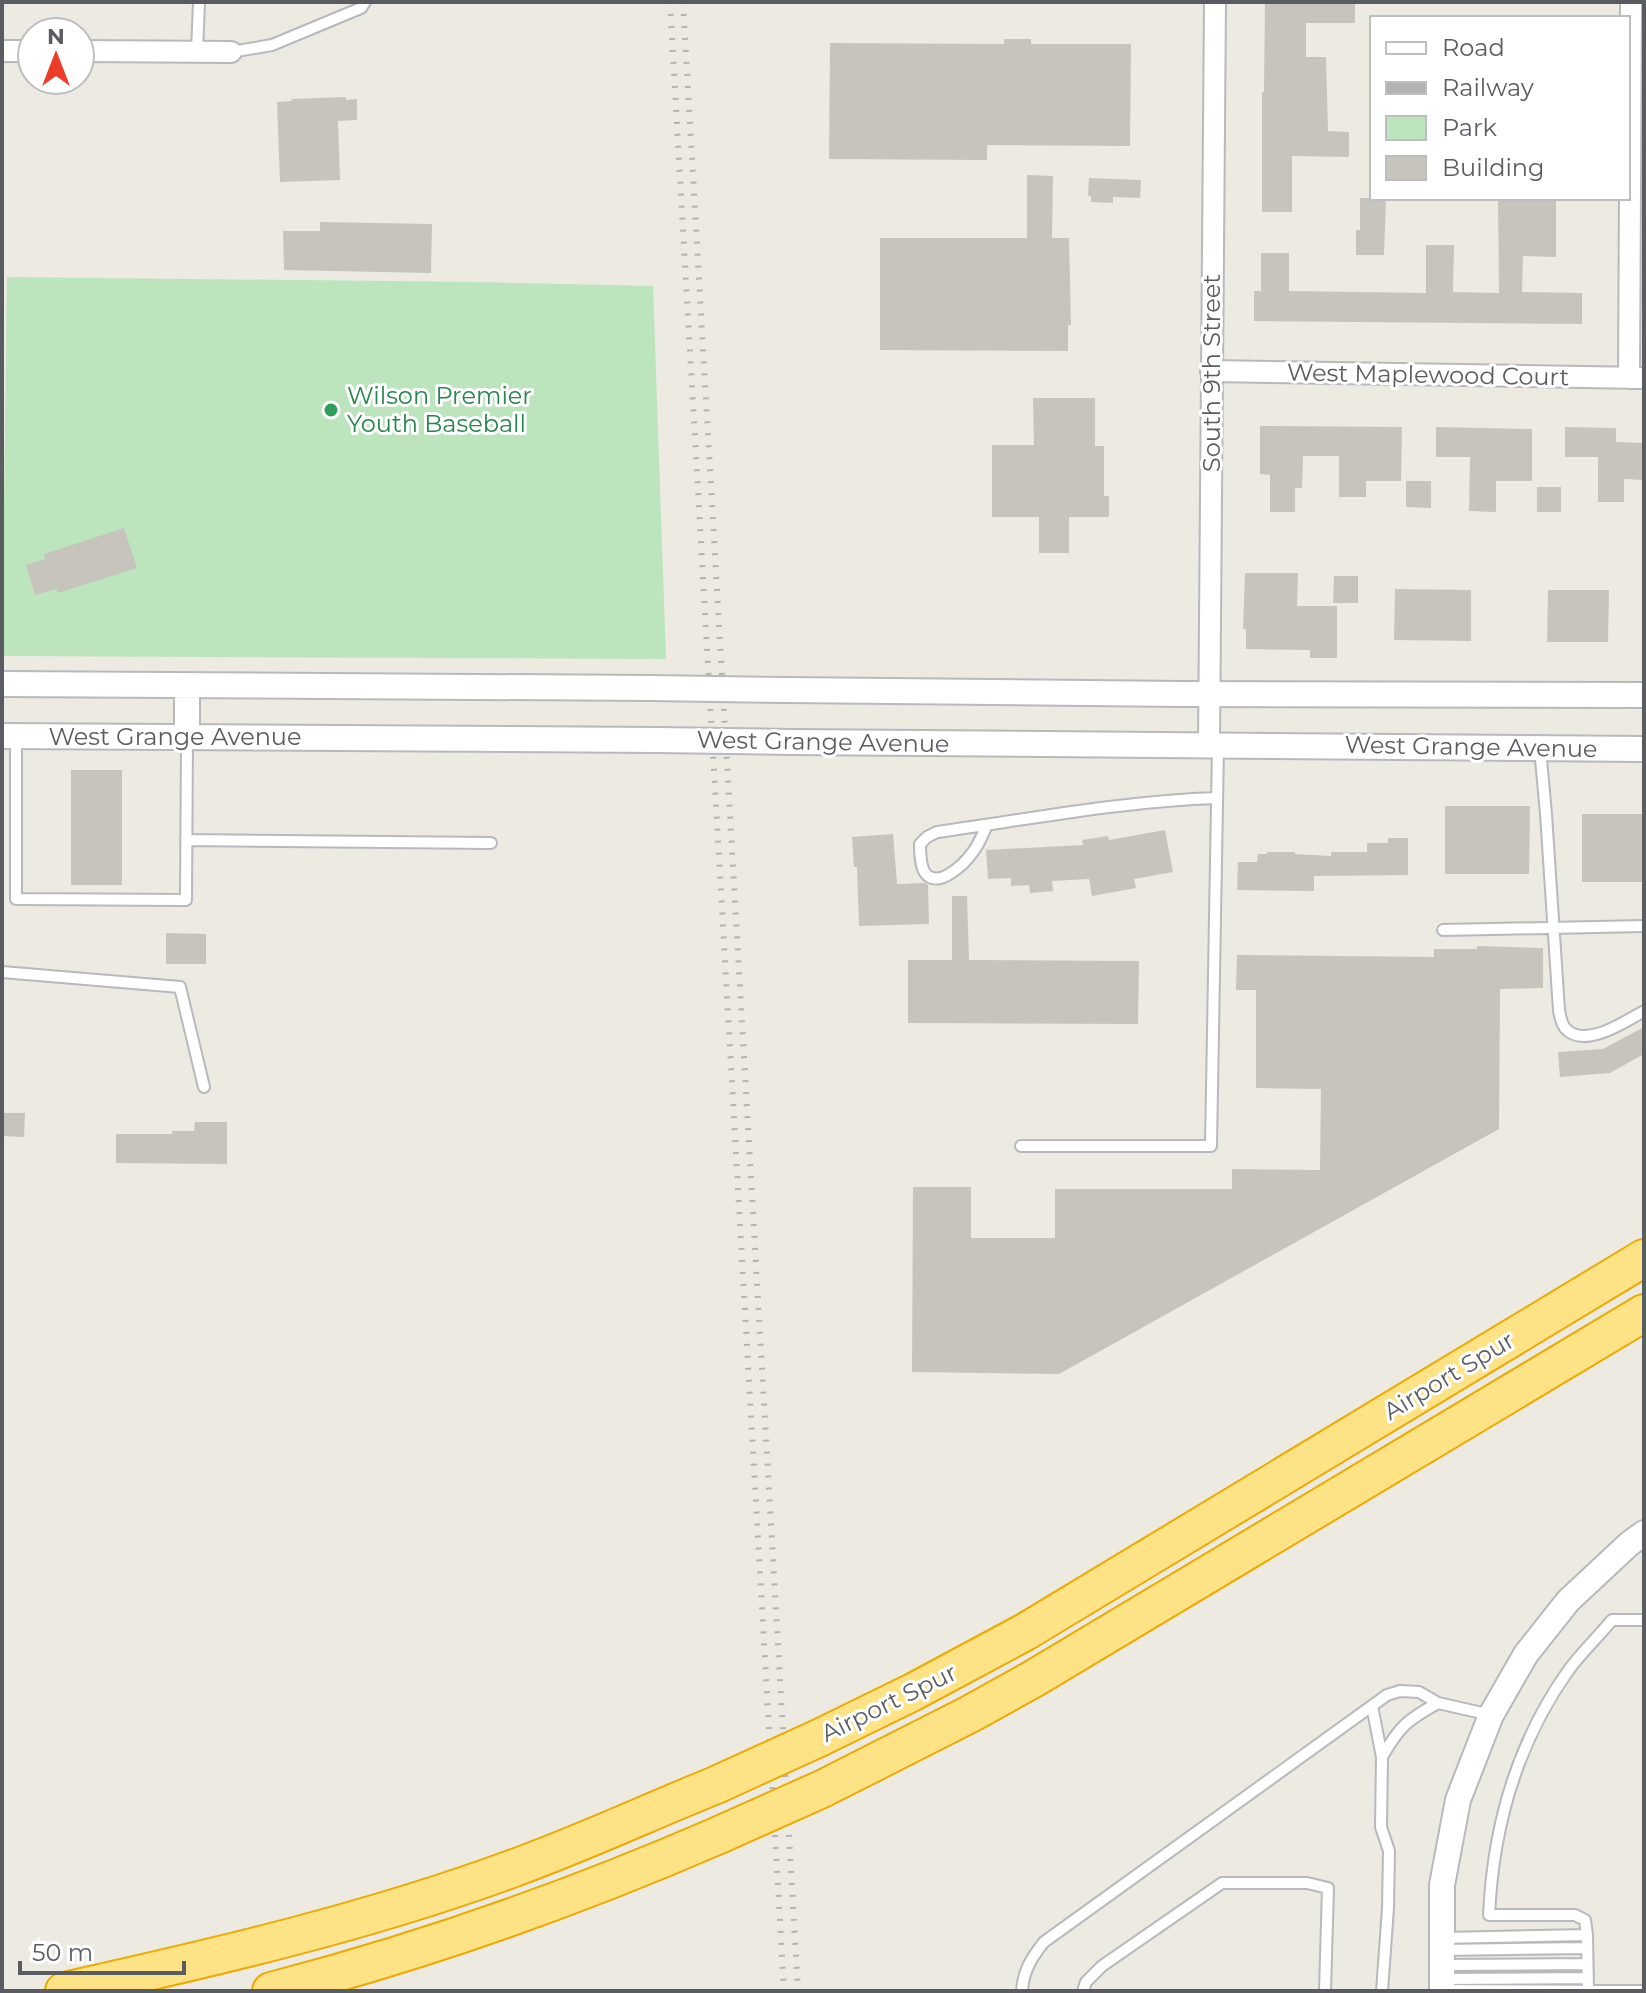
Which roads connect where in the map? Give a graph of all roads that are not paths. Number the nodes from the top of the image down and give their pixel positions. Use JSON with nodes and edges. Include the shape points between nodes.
{"nodes":[{"id":1,"x":199,"y":2,"type":"edge"},
{"id":2,"x":365,"y":2,"type":"edge"},
{"id":3,"x":1215,"y":2,"type":"edge"},
{"id":4,"x":1631,"y":2,"type":"edge"},
{"id":5,"x":96,"y":51,"type":"edge"},
{"id":6,"x":197,"y":52,"type":"junction"},
{"id":7,"x":231,"y":52,"type":"joint"},
{"id":8,"x":1211,"y":371,"type":"junction"},
{"id":9,"x":1636,"y":378,"type":"edge"},
{"id":10,"x":2,"y":684,"type":"edge"},
{"id":11,"x":187,"y":686,"type":"junction"},
{"id":12,"x":1210,"y":694,"type":"junction"},
{"id":13,"x":1644,"y":695,"type":"edge"},
{"id":14,"x":9,"y":736,"type":"edge"},
{"id":15,"x":187,"y":737,"type":"junction"},
{"id":16,"x":1214,"y":745,"type":"junction"},
{"id":17,"x":1540,"y":748,"type":"junction"},
{"id":18,"x":1644,"y":749,"type":"edge"},
{"id":19,"x":1217,"y":798,"type":"junction"},
{"id":20,"x":987,"y":825,"type":"junction"},
{"id":21,"x":186,"y":840,"type":"junction"},
{"id":22,"x":491,"y":843,"type":"dead end"},
{"id":23,"x":1644,"y":926,"type":"edge"},
{"id":24,"x":1553,"y":927,"type":"junction"},
{"id":25,"x":1443,"y":930,"type":"dead end"},
{"id":26,"x":2,"y":972,"type":"edge"},
{"id":27,"x":1644,"y":1011,"type":"edge"},
{"id":28,"x":204,"y":1087,"type":"dead end"},
{"id":29,"x":1021,"y":1146,"type":"dead end"},
{"id":30,"x":1644,"y":1258,"type":"edge"},
{"id":31,"x":1644,"y":1313,"type":"edge"},
{"id":32,"x":1644,"y":1533,"type":"edge"},
{"id":33,"x":1644,"y":1620,"type":"edge"},
{"id":34,"x":1438,"y":1703,"type":"junction"},
{"id":35,"x":1372,"y":1706,"type":"junction"},
{"id":36,"x":1491,"y":1715,"type":"junction"},
{"id":37,"x":1382,"y":1757,"type":"junction"},
{"id":38,"x":1587,"y":1935,"type":"junction"},
{"id":39,"x":1587,"y":1948,"type":"junction"},
{"id":40,"x":1587,"y":1964,"type":"junction"},
{"id":41,"x":1442,"y":1969,"type":"edge"},
{"id":42,"x":1587,"y":1978,"type":"junction"},
{"id":43,"x":1588,"y":1990,"type":"edge"},
{"id":44,"x":64,"y":1991,"type":"edge"},
{"id":45,"x":271,"y":1991,"type":"edge"},
{"id":46,"x":1022,"y":1991,"type":"edge"},
{"id":47,"x":1083,"y":1991,"type":"edge"},
{"id":48,"x":1325,"y":1991,"type":"edge"},
{"id":49,"x":1382,"y":1991,"type":"edge"},
{"id":50,"x":1644,"y":1991,"type":"edge"}],
"edges":[{"from":1,"to":6,"type":"lane"},
{"from":2,"to":7,"type":"lane","via":[[272,45]]},
{"from":3,"to":8,"type":"street","name":"South 9th Street"},
{"from":4,"to":9,"type":"street"},
{"from":5,"to":6,"type":"street"},
{"from":6,"to":7,"type":"street"},
{"from":8,"to":9,"type":"street","name":"West Maplewood Court"},
{"from":8,"to":12,"type":"street","name":"South 9th Street"},
{"from":10,"to":11,"type":"street"},
{"from":11,"to":12,"type":"street","bridge":true},
{"from":11,"to":15,"type":"street"},
{"from":12,"to":13,"type":"street"},
{"from":12,"to":16,"type":"street","name":"South 9th Street"},
{"from":14,"to":15,"type":"street","name":"West Grange Avenue"},
{"from":14,"to":21,"type":"lane","via":[[16,899],[186,900]]},
{"from":15,"to":16,"type":"street","name":"West Grange Avenue","bridge":true},
{"from":15,"to":21,"type":"lane"},
{"from":16,"to":17,"type":"street","name":"West Grange Avenue"},
{"from":16,"to":19,"type":"lane"},
{"from":17,"to":18,"type":"street","name":"West Grange Avenue"},
{"from":17,"to":24,"type":"lane"},
{"from":19,"to":20,"type":"lane","via":[[1125,804]]},
{"from":19,"to":29,"type":"lane","via":[[1211,1146]]},
{"from":20,"to":20,"type":"lane","via":[[927,837],[920,844],[925,874],[936,879],[955,871],[970,857]]},
{"from":21,"to":22,"type":"lane"},
{"from":23,"to":24,"type":"lane"},
{"from":24,"to":25,"type":"lane"},
{"from":24,"to":27,"type":"lane","via":[[1563,1026],[1572,1034],[1591,1036]]},
{"from":26,"to":28,"type":"lane","via":[[180,987]]},
{"from":30,"to":44,"type":"highway","name":"Airport Spur","bridge":true,"via":[[1025,1632],[819,1738],[515,1868],[298,1936]]},
{"from":31,"to":45,"type":"highway","name":"Airport Spur","bridge":true,"via":[[1033,1679],[822,1789],[627,1874],[492,1924]]},
{"from":32,"to":36,"type":"street","via":[[1568,1601],[1526,1654]]},
{"from":33,"to":38,"type":"lane","via":[[1612,1620],[1553,1695],[1515,1776],[1493,1859],[1489,1915],[1575,1915],[1585,1920]]},
{"from":34,"to":35,"type":"lane","via":[[1419,1692],[1400,1691]]},
{"from":34,"to":36,"type":"lane"},
{"from":34,"to":37,"type":"lane","via":[[1397,1731]]},
{"from":35,"to":37,"type":"lane"},
{"from":35,"to":46,"type":"lane","via":[[1044,1942],[1030,1960]]},
{"from":36,"to":41,"type":"street","via":[[1458,1800],[1442,1885]]},
{"from":37,"to":49,"type":"lane","via":[[1381,1827],[1389,1851]]},
{"from":38,"to":39,"type":"lane"},
{"from":38,"to":41,"type":"lane"},
{"from":39,"to":40,"type":"lane"},
{"from":39,"to":41,"type":"lane"},
{"from":40,"to":41,"type":"lane"},
{"from":40,"to":42,"type":"lane"},
{"from":41,"to":42,"type":"lane"},
{"from":41,"to":43,"type":"lane"},
{"from":42,"to":43,"type":"lane"},
{"from":43,"to":50,"type":"lane"},
{"from":47,"to":48,"type":"lane","via":[[1102,1966],[1222,1883],[1307,1883],[1328,1888]]}]}
